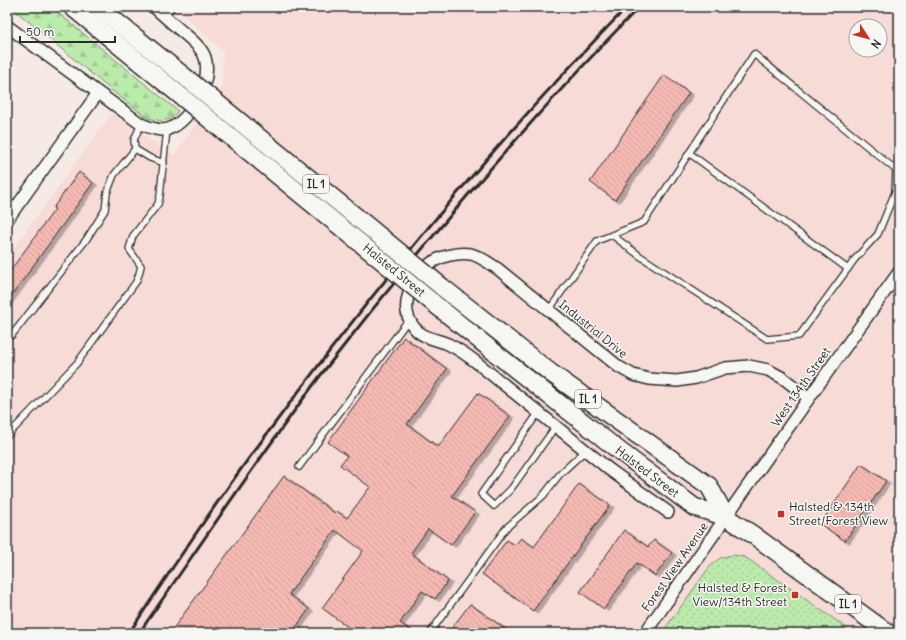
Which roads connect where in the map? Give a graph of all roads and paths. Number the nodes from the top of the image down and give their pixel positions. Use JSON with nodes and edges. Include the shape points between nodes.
{"nodes":[{"id":1,"x":72,"y":7,"type":"edge"},
{"id":2,"x":98,"y":7,"type":"edge"},
{"id":3,"x":154,"y":7,"type":"edge"},
{"id":4,"x":172,"y":7,"type":"edge"},
{"id":5,"x":164,"y":16,"type":"junction"},
{"id":6,"x":7,"y":26,"type":"edge"},
{"id":7,"x":98,"y":93,"type":"junction"},
{"id":8,"x":141,"y":124,"type":"junction"},
{"id":9,"x":167,"y":130,"type":"junction"},
{"id":10,"x":135,"y":149,"type":"junction"},
{"id":11,"x":689,"y":153,"type":"junction"},
{"id":12,"x":164,"y":162,"type":"junction"},
{"id":13,"x":898,"y":170,"type":"edge"},
{"id":14,"x":7,"y":220,"type":"edge"},
{"id":15,"x":612,"y":235,"type":"junction"},
{"id":16,"x":848,"y":269,"type":"junction"},
{"id":17,"x":899,"y":272,"type":"edge"},
{"id":18,"x":436,"y":294,"type":"junction"},
{"id":19,"x":548,"y":310,"type":"junction"},
{"id":20,"x":409,"y":319,"type":"junction"},
{"id":21,"x":12,"y":335,"type":"dead end"},
{"id":22,"x":809,"y":398,"type":"junction"},
{"id":23,"x":539,"y":412,"type":"junction"},
{"id":24,"x":556,"y":426,"type":"junction"},
{"id":25,"x":7,"y":436,"type":"edge"},
{"id":26,"x":586,"y":450,"type":"junction"},
{"id":27,"x":299,"y":467,"type":"dead end"},
{"id":28,"x":668,"y":512,"type":"dead end"},
{"id":29,"x":726,"y":517,"type":"junction"},
{"id":30,"x":432,"y":630,"type":"dead end"},
{"id":31,"x":645,"y":633,"type":"edge"},
{"id":32,"x":888,"y":633,"type":"edge"}],
"edges":[{"from":1,"to":18,"type":"main road","name":"Halsted Street","number":"IL 1","bridge":true,"via":[[181,96]]},
{"from":2,"to":18,"type":"main road","name":"Halsted Street","number":"IL 1","bridge":true,"via":[[190,81]]},
{"from":3,"to":5,"type":"street"},
{"from":4,"to":5,"type":"lane"},
{"from":5,"to":9,"type":"street","via":[[196,44],[203,52],[206,62],[203,89],[180,123]]},
{"from":6,"to":7,"type":"street"},
{"from":7,"to":8,"type":"street"},
{"from":7,"to":14,"type":"street"},
{"from":8,"to":9,"type":"street"},
{"from":8,"to":10,"type":"lane","via":[[134,140]]},
{"from":9,"to":12,"type":"lane"},
{"from":10,"to":12,"type":"lane","via":[[150,158]]},
{"from":10,"to":21,"type":"lane","via":[[114,175],[107,193],[105,210],[86,240]]},
{"from":11,"to":13,"type":"lane","via":[[754,54]]},
{"from":11,"to":15,"type":"lane","via":[[644,222]]},
{"from":11,"to":16,"type":"lane"},
{"from":12,"to":25,"type":"lane","via":[[158,204],[133,236],[129,249],[141,266],[136,282],[77,363]]},
{"from":13,"to":16,"type":"lane","via":[[896,192],[878,234]]},
{"from":15,"to":16,"type":"lane","via":[[767,339],[799,336]]},
{"from":15,"to":19,"type":"lane","via":[[597,241]]},
{"from":17,"to":22,"type":"street","name":"West 134th Street"},
{"from":18,"to":29,"type":"main road","name":"Halsted Street","number":"IL 1","via":[[505,361],[617,449],[694,507]]},
{"from":18,"to":29,"type":"main road","name":"Halsted Street","number":"IL 1","via":[[709,486]]},
{"from":19,"to":20,"type":"street","name":"Industrial Drive","via":[[498,269],[472,254],[460,254],[443,258],[420,274],[406,299]]},
{"from":19,"to":22,"type":"street","name":"Industrial Drive","via":[[619,367],[633,375],[677,381],[696,378],[725,368],[749,366],[768,370],[783,378]]},
{"from":20,"to":23,"type":"street","via":[[414,328],[423,335],[461,351]]},
{"from":20,"to":27,"type":"lane"},
{"from":22,"to":29,"type":"street","name":"West 134th Street"},
{"from":23,"to":24,"type":"street"},
{"from":23,"to":24,"type":"lane","via":[[482,494],[494,506],[511,489]]},
{"from":24,"to":26,"type":"street"},
{"from":26,"to":28,"type":"street"},
{"from":26,"to":30,"type":"lane","via":[[560,474],[542,496],[506,528]]},
{"from":29,"to":31,"type":"street","name":"Forest View Avenue"},
{"from":29,"to":32,"type":"main road","name":"Halsted Street","number":"IL 1"}]}
